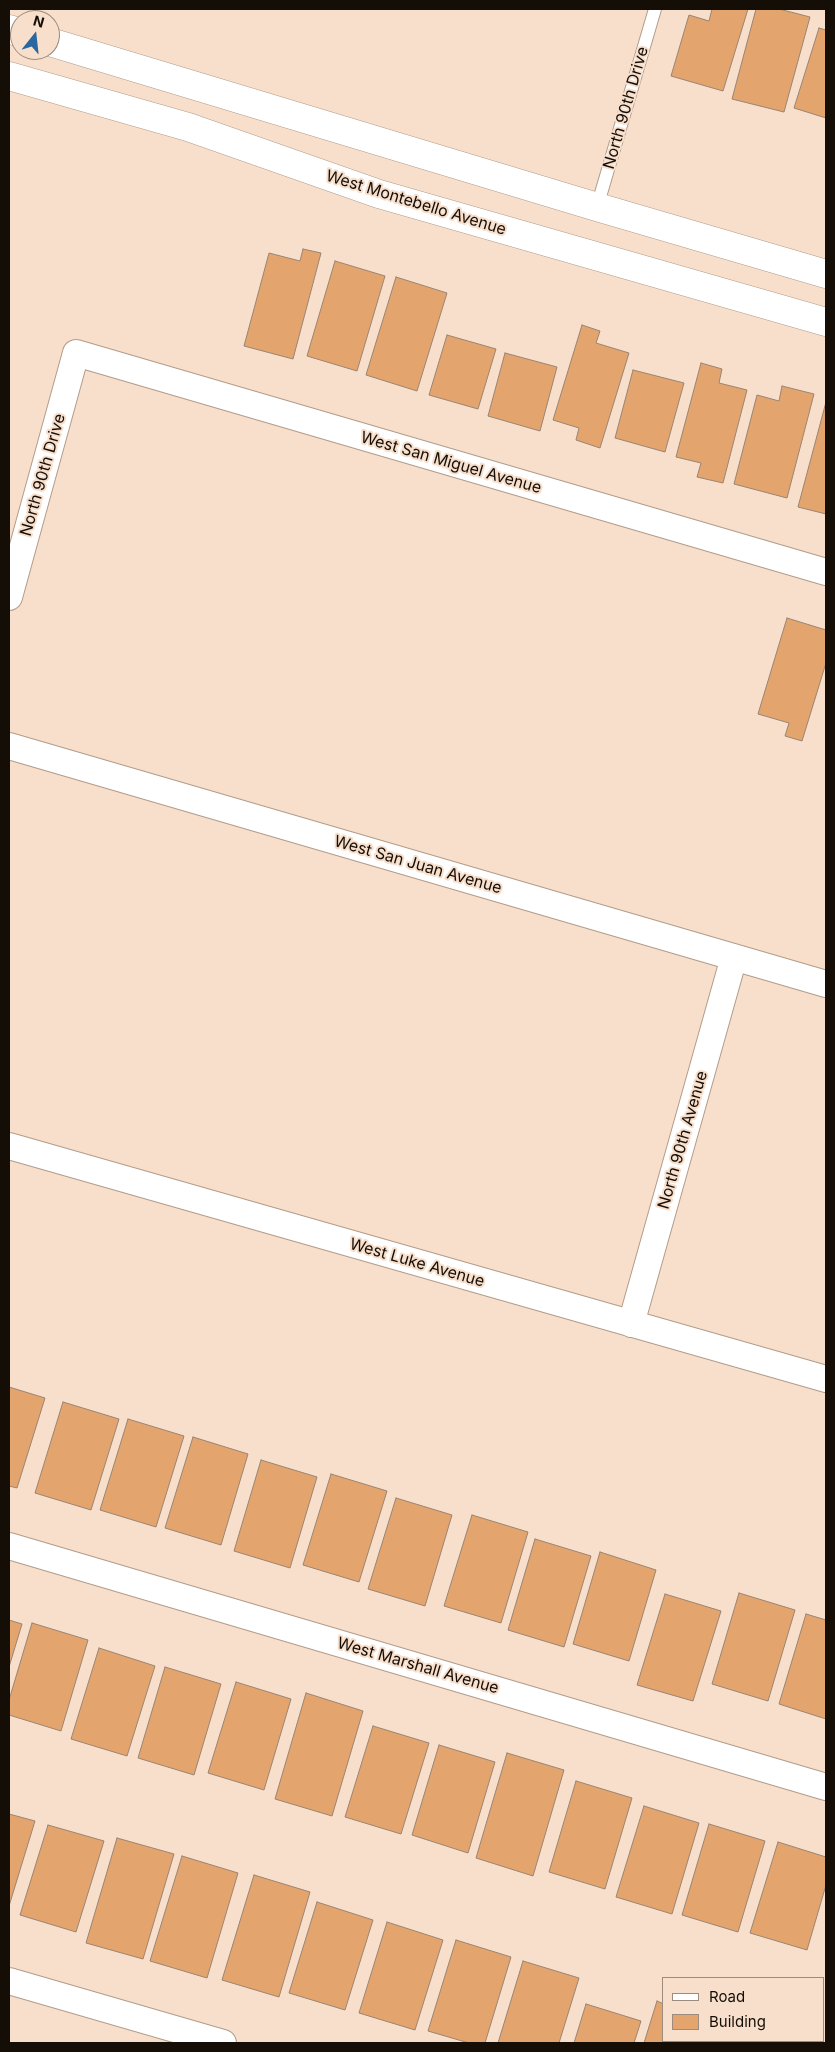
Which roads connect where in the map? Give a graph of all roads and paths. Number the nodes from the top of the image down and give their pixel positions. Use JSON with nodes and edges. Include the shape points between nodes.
{"nodes":[{"id":1,"x":655,"y":9,"type":"edge"},
{"id":2,"x":60,"y":45,"type":"edge"},
{"id":3,"x":9,"y":76,"type":"edge"},
{"id":4,"x":597,"y":207,"type":"junction"},
{"id":5,"x":826,"y":274,"type":"edge"},
{"id":6,"x":826,"y":322,"type":"edge"},
{"id":7,"x":76,"y":353,"type":"joint"},
{"id":8,"x":826,"y":572,"type":"edge"},
{"id":9,"x":9,"y":597,"type":"edge"},
{"id":10,"x":9,"y":746,"type":"edge"},
{"id":11,"x":734,"y":957,"type":"junction"},
{"id":12,"x":826,"y":984,"type":"edge"},
{"id":13,"x":9,"y":1146,"type":"edge"},
{"id":14,"x":632,"y":1324,"type":"junction"},
{"id":15,"x":826,"y":1379,"type":"edge"},
{"id":16,"x":9,"y":1546,"type":"edge"},
{"id":17,"x":826,"y":1787,"type":"edge"},
{"id":18,"x":9,"y":1982,"type":"edge"},
{"id":19,"x":223,"y":2043,"type":"edge"}],
"edges":[{"from":1,"to":4,"type":"lane","name":"North 90th Drive"},
{"from":2,"to":4,"type":"street"},
{"from":3,"to":6,"type":"street","name":"West Montebello Avenue","via":[[188,127],[379,194]]},
{"from":4,"to":5,"type":"street"},
{"from":7,"to":8,"type":"street","name":"West San Miguel Avenue"},
{"from":7,"to":9,"type":"street","name":"North 90th Drive"},
{"from":10,"to":11,"type":"street","name":"West San Juan Avenue"},
{"from":11,"to":12,"type":"street","name":"West San Juan Avenue"},
{"from":11,"to":14,"type":"street","name":"North 90th Avenue"},
{"from":13,"to":14,"type":"street","name":"West Luke Avenue"},
{"from":14,"to":15,"type":"street","name":"West Luke Avenue"},
{"from":16,"to":17,"type":"street","name":"West Marshall Avenue"},
{"from":18,"to":19,"type":"street"}]}
